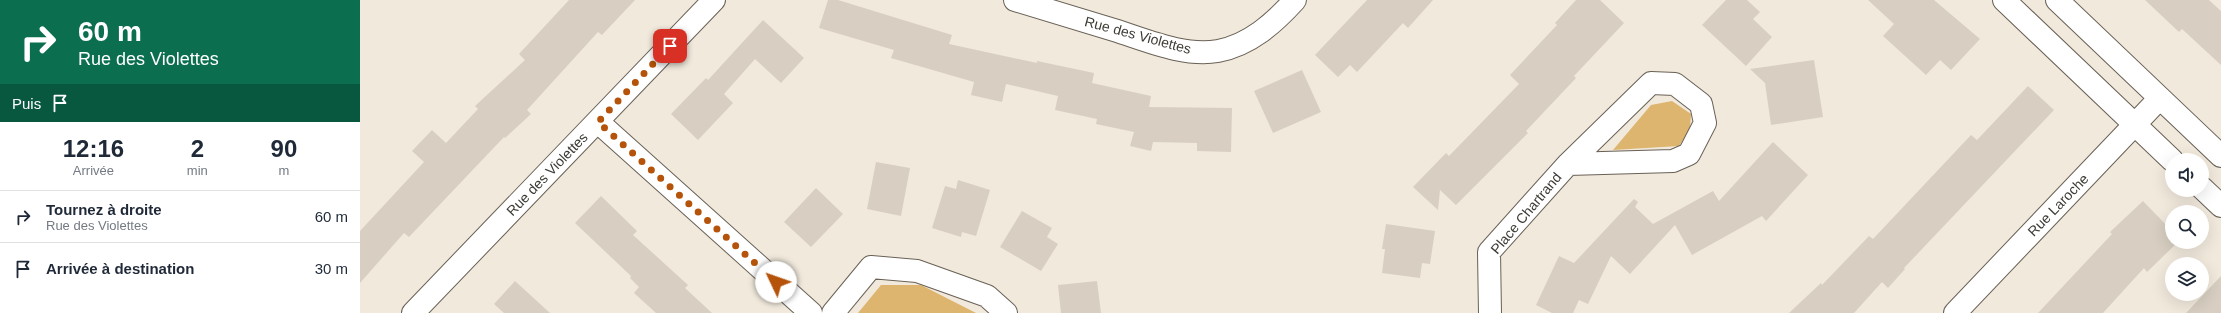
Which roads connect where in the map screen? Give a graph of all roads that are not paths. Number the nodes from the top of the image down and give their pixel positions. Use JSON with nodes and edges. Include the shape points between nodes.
{"nodes":[{"id":1,"x":714,"y":0,"type":"edge"},
{"id":2,"x":1015,"y":0,"type":"edge"},
{"id":3,"x":1295,"y":0,"type":"edge"},
{"id":4,"x":2004,"y":0,"type":"edge"},
{"id":5,"x":2057,"y":0,"type":"edge"},
{"id":6,"x":2160,"y":98,"type":"junction"},
{"id":7,"x":598,"y":122,"type":"junction"},
{"id":8,"x":2134,"y":124,"type":"junction"},
{"id":9,"x":2165,"y":153,"type":"edge"},
{"id":10,"x":2221,"y":156,"type":"edge"},
{"id":11,"x":1568,"y":164,"type":"junction"},
{"id":12,"x":2209,"y":195,"type":"edge"},
{"id":13,"x":2221,"y":206,"type":"edge"},
{"id":14,"x":413,"y":313,"type":"edge"},
{"id":15,"x":811,"y":313,"type":"edge"},
{"id":16,"x":833,"y":313,"type":"edge"},
{"id":17,"x":1006,"y":313,"type":"edge"},
{"id":18,"x":1490,"y":313,"type":"edge"},
{"id":19,"x":1955,"y":313,"type":"edge"}],
"edges":[{"from":1,"to":7,"type":"street","name":"Rue des Violettes"},
{"from":2,"to":3,"type":"street","name":"Rue des Violettes","via":[[1156,44],[1203,52],[1241,44],[1265,29]]},
{"from":4,"to":8,"type":"street"},
{"from":5,"to":6,"type":"street"},
{"from":6,"to":8,"type":"street","name":"Rue Laroche"},
{"from":6,"to":10,"type":"street"},
{"from":7,"to":14,"type":"street","name":"Rue des Violettes"},
{"from":7,"to":15,"type":"street"},
{"from":8,"to":9,"type":"street"},
{"from":8,"to":19,"type":"street","name":"Rue Laroche"},
{"from":11,"to":11,"type":"street","name":"Place Chartrand","via":[[1673,162],[1689,154],[1705,123],[1701,104],[1675,84],[1651,83]]},
{"from":11,"to":18,"type":"street","name":"Place Chartrand","via":[[1489,252]]},
{"from":12,"to":13,"type":"street"},
{"from":16,"to":17,"type":"street","via":[[871,267],[918,271],[987,296]]}]}
